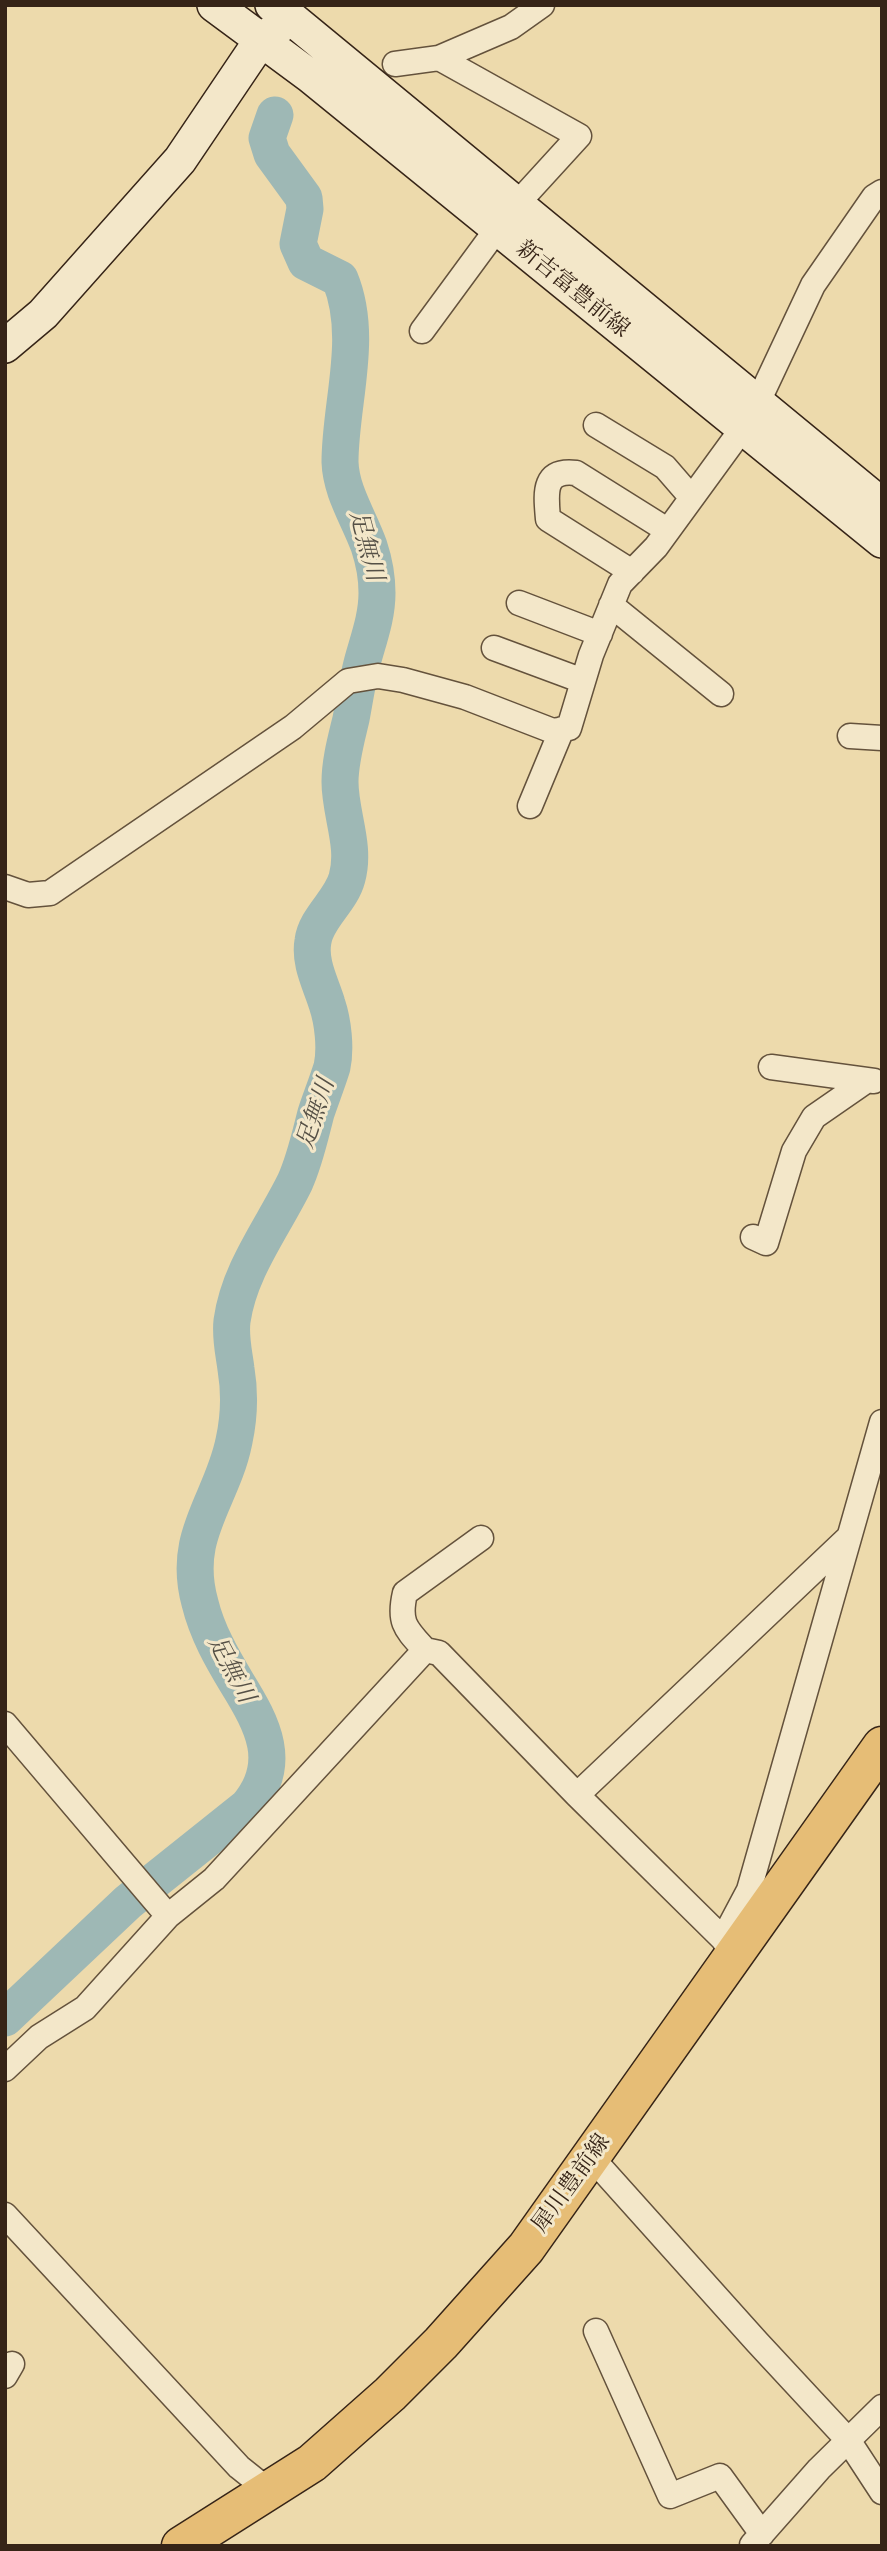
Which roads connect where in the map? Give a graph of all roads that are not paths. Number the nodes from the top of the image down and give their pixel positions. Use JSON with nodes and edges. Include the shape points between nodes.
{"nodes":[{"id":1,"x":214,"y":5,"type":"edge"},
{"id":2,"x":541,"y":5,"type":"edge"},
{"id":3,"x":282,"y":9,"type":"edge"},
{"id":4,"x":261,"y":40,"type":"junction"},
{"id":5,"x":439,"y":58,"type":"junction"},
{"id":6,"x":395,"y":64,"type":"dead end"},
{"id":7,"x":882,"y":192,"type":"edge"},
{"id":8,"x":507,"y":217,"type":"junction"},
{"id":9,"x":422,"y":331,"type":"dead end"},
{"id":10,"x":5,"y":346,"type":"edge"},
{"id":11,"x":749,"y":416,"type":"junction"},
{"id":12,"x":597,"y":425,"type":"dead end"},
{"id":13,"x":691,"y":497,"type":"junction"},
{"id":14,"x":882,"y":505,"type":"edge"},
{"id":15,"x":667,"y":530,"type":"junction"},
{"id":16,"x":882,"y":541,"type":"edge"},
{"id":17,"x":632,"y":572,"type":"junction"},
{"id":18,"x":519,"y":603,"type":"dead end"},
{"id":19,"x":611,"y":606,"type":"junction"},
{"id":20,"x":600,"y":634,"type":"junction"},
{"id":21,"x":494,"y":648,"type":"dead end"},
{"id":22,"x":583,"y":681,"type":"junction"},
{"id":23,"x":721,"y":694,"type":"dead end"},
{"id":24,"x":562,"y":729,"type":"junction"},
{"id":25,"x":850,"y":736,"type":"dead end"},
{"id":26,"x":882,"y":738,"type":"edge"},
{"id":27,"x":530,"y":806,"type":"dead end"},
{"id":28,"x":5,"y":887,"type":"edge"},
{"id":29,"x":771,"y":1067,"type":"dead end"},
{"id":30,"x":874,"y":1081,"type":"edge"},
{"id":31,"x":752,"y":1237,"type":"dead end"},
{"id":32,"x":882,"y":1422,"type":"edge"},
{"id":33,"x":848,"y":1537,"type":"junction"},
{"id":34,"x":481,"y":1538,"type":"dead end"},
{"id":35,"x":425,"y":1650,"type":"junction"},
{"id":36,"x":5,"y":1724,"type":"edge"},
{"id":37,"x":882,"y":1746,"type":"edge"},
{"id":38,"x":577,"y":1795,"type":"junction"},
{"id":39,"x":168,"y":1916,"type":"junction"},
{"id":40,"x":729,"y":1947,"type":"junction"},
{"id":41,"x":5,"y":2069,"type":"edge"},
{"id":42,"x":592,"y":2158,"type":"junction"},
{"id":43,"x":5,"y":2215,"type":"edge"},
{"id":44,"x":596,"y":2331,"type":"dead end"},
{"id":45,"x":882,"y":2407,"type":"edge"},
{"id":46,"x":848,"y":2440,"type":"junction"},
{"id":47,"x":269,"y":2491,"type":"junction"},
{"id":48,"x":882,"y":2492,"type":"edge"},
{"id":49,"x":757,"y":2540,"type":"edge"},
{"id":50,"x":181,"y":2546,"type":"edge"}],
"edges":[{"from":1,"to":4,"type":"main road"},
{"from":2,"to":5,"type":"street","via":[[511,27]]},
{"from":3,"to":4,"type":"main road","name":"新吉富豊前線"},
{"from":3,"to":8,"type":"main road","name":"新吉富豊前線"},
{"from":4,"to":8,"type":"main road","name":"新吉富豊前線"},
{"from":4,"to":10,"type":"main road","via":[[180,160],[43,314]]},
{"from":5,"to":6,"type":"street"},
{"from":5,"to":8,"type":"street","via":[[579,136]]},
{"from":7,"to":11,"type":"street","via":[[813,285]]},
{"from":8,"to":9,"type":"street"},
{"from":8,"to":11,"type":"main road","name":"新吉富豊前線"},
{"from":11,"to":13,"type":"street"},
{"from":11,"to":14,"type":"main road","name":"新吉富豊前線"},
{"from":11,"to":16,"type":"main road","name":"新吉富豊前線"},
{"from":12,"to":13,"type":"street","via":[[666,467]]},
{"from":13,"to":15,"type":"street"},
{"from":15,"to":17,"type":"street"},
{"from":15,"to":17,"type":"street","via":[[576,473],[556,474],[546,489],[548,519]]},
{"from":17,"to":19,"type":"street","via":[[620,584]]},
{"from":18,"to":20,"type":"street"},
{"from":19,"to":20,"type":"street"},
{"from":19,"to":23,"type":"street"},
{"from":20,"to":22,"type":"street"},
{"from":21,"to":22,"type":"street"},
{"from":22,"to":24,"type":"street","via":[[569,728]]},
{"from":24,"to":27,"type":"street"},
{"from":24,"to":28,"type":"street","via":[[553,730],[404,680],[378,676],[348,681],[293,727],[50,893],[29,895]]},
{"from":25,"to":26,"type":"street"},
{"from":29,"to":30,"type":"street"},
{"from":30,"to":31,"type":"street","via":[[814,1117],[793,1151],[766,1243]]},
{"from":32,"to":33,"type":"street"},
{"from":33,"to":38,"type":"street"},
{"from":33,"to":40,"type":"street"},
{"from":34,"to":35,"type":"street","via":[[405,1593],[401,1611],[405,1629]]},
{"from":35,"to":38,"type":"street","via":[[439,1653]]},
{"from":35,"to":39,"type":"street","via":[[214,1879]]},
{"from":36,"to":39,"type":"street"},
{"from":37,"to":40,"type":"main road","name":"犀川豊前線"},
{"from":38,"to":40,"type":"street"},
{"from":39,"to":41,"type":"street","via":[[85,2008],[39,2037]]},
{"from":40,"to":42,"type":"main road","name":"犀川豊前線"},
{"from":42,"to":46,"type":"street"},
{"from":42,"to":47,"type":"main road","name":"犀川豊前線","via":[[526,2248],[441,2343],[321,2455]]},
{"from":43,"to":47,"type":"street","via":[[239,2467]]},
{"from":44,"to":49,"type":"street","via":[[670,2496],[720,2476]]},
{"from":45,"to":46,"type":"street"},
{"from":46,"to":48,"type":"street"},
{"from":46,"to":49,"type":"street"},
{"from":47,"to":50,"type":"main road","name":"犀川豊前線"}]}
